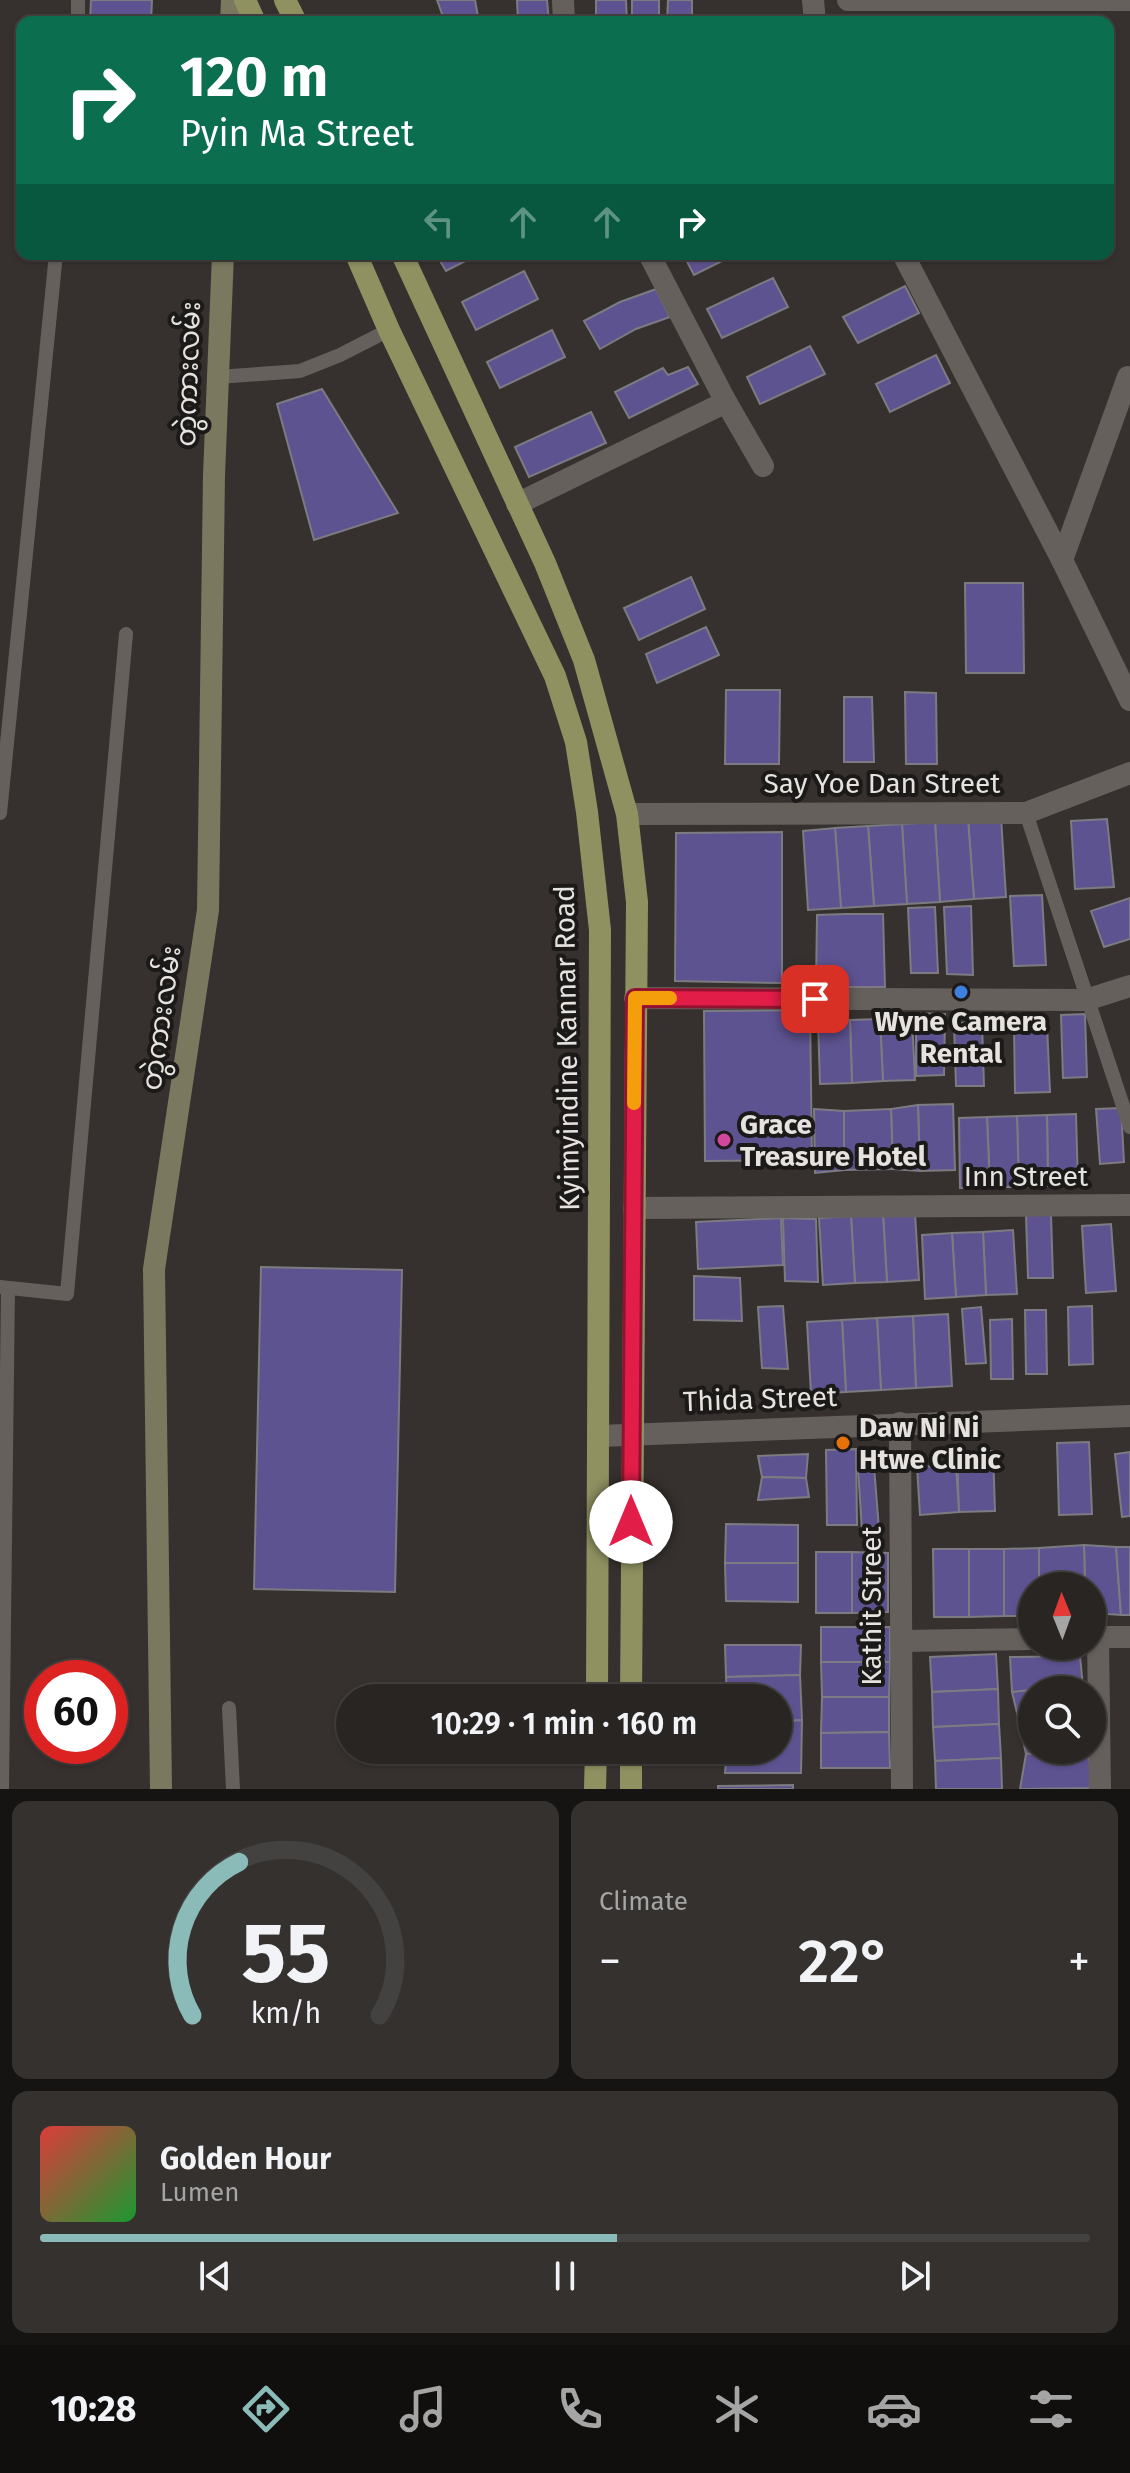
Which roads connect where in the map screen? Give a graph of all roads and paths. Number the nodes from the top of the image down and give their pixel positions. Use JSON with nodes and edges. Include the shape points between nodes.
{"nodes":[{"id":1,"x":848,"y":0,"type":"edge"},
{"id":2,"x":989,"y":0,"type":"edge"},
{"id":3,"x":1130,"y":0,"type":"edge"},
{"id":4,"x":55,"y":260,"type":"edge"},
{"id":5,"x":223,"y":260,"type":"edge"},
{"id":6,"x":359,"y":260,"type":"edge"},
{"id":7,"x":405,"y":260,"type":"edge"},
{"id":8,"x":652,"y":260,"type":"edge"},
{"id":9,"x":906,"y":260,"type":"edge"},
{"id":10,"x":389,"y":330,"type":"junction"},
{"id":11,"x":218,"y":377,"type":"junction"},
{"id":12,"x":1128,"y":377,"type":"dead end"},
{"id":13,"x":726,"y":402,"type":"junction"},
{"id":14,"x":763,"y":466,"type":"dead end"},
{"id":15,"x":517,"y":504,"type":"junction"},
{"id":16,"x":1062,"y":560,"type":"junction"},
{"id":17,"x":126,"y":634,"type":"dead end"},
{"id":18,"x":1130,"y":700,"type":"edge"},
{"id":19,"x":1130,"y":773,"type":"edge"},
{"id":20,"x":0,"y":813,"type":"edge"},
{"id":21,"x":1026,"y":813,"type":"junction"},
{"id":22,"x":627,"y":814,"type":"junction"},
{"id":23,"x":1130,"y":986,"type":"edge"},
{"id":24,"x":635,"y":998,"type":"junction"},
{"id":25,"x":1086,"y":1000,"type":"junction"},
{"id":26,"x":1130,"y":1127,"type":"edge"},
{"id":27,"x":1130,"y":1205,"type":"edge"},
{"id":28,"x":634,"y":1208,"type":"junction"},
{"id":29,"x":599,"y":1282,"type":"junction"},
{"id":30,"x":633,"y":1282,"type":"junction"},
{"id":31,"x":4,"y":1288,"type":"edge"},
{"id":32,"x":1130,"y":1416,"type":"edge"},
{"id":33,"x":900,"y":1423,"type":"junction"},
{"id":34,"x":632,"y":1434,"type":"junction"},
{"id":35,"x":599,"y":1436,"type":"junction"},
{"id":36,"x":1106,"y":1637,"type":"edge"},
{"id":37,"x":1130,"y":1637,"type":"edge"},
{"id":38,"x":631,"y":1639,"type":"junction"},
{"id":39,"x":1018,"y":1639,"type":"edge"},
{"id":40,"x":597,"y":1640,"type":"junction"},
{"id":41,"x":901,"y":1641,"type":"junction"},
{"id":42,"x":1096,"y":1660,"type":"edge"},
{"id":43,"x":597,"y":1684,"type":"edge"},
{"id":44,"x":631,"y":1684,"type":"edge"},
{"id":45,"x":229,"y":1708,"type":"dead end"},
{"id":46,"x":596,"y":1764,"type":"edge"},
{"id":47,"x":631,"y":1764,"type":"edge"},
{"id":48,"x":2,"y":1789,"type":"edge"},
{"id":49,"x":161,"y":1789,"type":"edge"},
{"id":50,"x":233,"y":1789,"type":"edge"},
{"id":51,"x":595,"y":1789,"type":"edge"},
{"id":52,"x":631,"y":1789,"type":"edge"},
{"id":53,"x":902,"y":1789,"type":"edge"},
{"id":54,"x":1100,"y":1789,"type":"edge"}],
"edges":[{"from":1,"to":2,"type":"street"},
{"from":2,"to":3,"type":"street"},
{"from":4,"to":20,"type":"lane"},
{"from":5,"to":11,"type":"main road","name":"တွဲကားလမ်း"},
{"from":6,"to":10,"type":"main road","name":"Kyimyindine Kannar Road"},
{"from":7,"to":15,"type":"main road"},
{"from":8,"to":13,"type":"street"},
{"from":9,"to":16,"type":"street"},
{"from":10,"to":11,"type":"lane","via":[[300,371]]},
{"from":10,"to":29,"type":"main road","name":"Kyimyindine Kannar Road","via":[[555,676],[576,742],[600,930]]},
{"from":11,"to":49,"type":"main road","name":"တွဲကားလမ်း","via":[[208,910],[154,1269]]},
{"from":12,"to":16,"type":"street"},
{"from":13,"to":14,"type":"street"},
{"from":13,"to":15,"type":"street"},
{"from":15,"to":22,"type":"main road","via":[[584,660]]},
{"from":16,"to":18,"type":"street"},
{"from":17,"to":31,"type":"lane","via":[[67,1294]]},
{"from":19,"to":21,"type":"street","name":"Say Yoe Dan Street"},
{"from":21,"to":22,"type":"street","name":"Say Yoe Dan Street"},
{"from":21,"to":25,"type":"lane"},
{"from":22,"to":24,"type":"main road","via":[[637,902]]},
{"from":23,"to":25,"type":"street"},
{"from":24,"to":25,"type":"street"},
{"from":24,"to":28,"type":"main road"},
{"from":25,"to":26,"type":"lane"},
{"from":27,"to":28,"type":"street","name":"Inn Street"},
{"from":28,"to":30,"type":"main road"},
{"from":29,"to":30,"type":"main road"},
{"from":29,"to":35,"type":"main road","name":"Kyimyindine Kannar Road"},
{"from":30,"to":34,"type":"main road"},
{"from":31,"to":48,"type":"lane"},
{"from":32,"to":33,"type":"street","name":"Thida Street"},
{"from":33,"to":34,"type":"street","name":"Thida Street"},
{"from":33,"to":41,"type":"street","name":"Kathit Street"},
{"from":34,"to":35,"type":"street","name":"Thida Street"},
{"from":34,"to":38,"type":"main road"},
{"from":35,"to":40,"type":"main road","name":"Kyimyindine Kannar Road"},
{"from":36,"to":37,"type":"street"},
{"from":38,"to":40,"type":"main road"},
{"from":38,"to":44,"type":"main road"},
{"from":39,"to":41,"type":"street"},
{"from":40,"to":43,"type":"main road","name":"Kyimyindine Kannar Road"},
{"from":41,"to":53,"type":"street","name":"Kathit Street"},
{"from":42,"to":54,"type":"street"},
{"from":45,"to":50,"type":"lane"},
{"from":46,"to":51,"type":"main road"},
{"from":47,"to":52,"type":"main road"}]}
